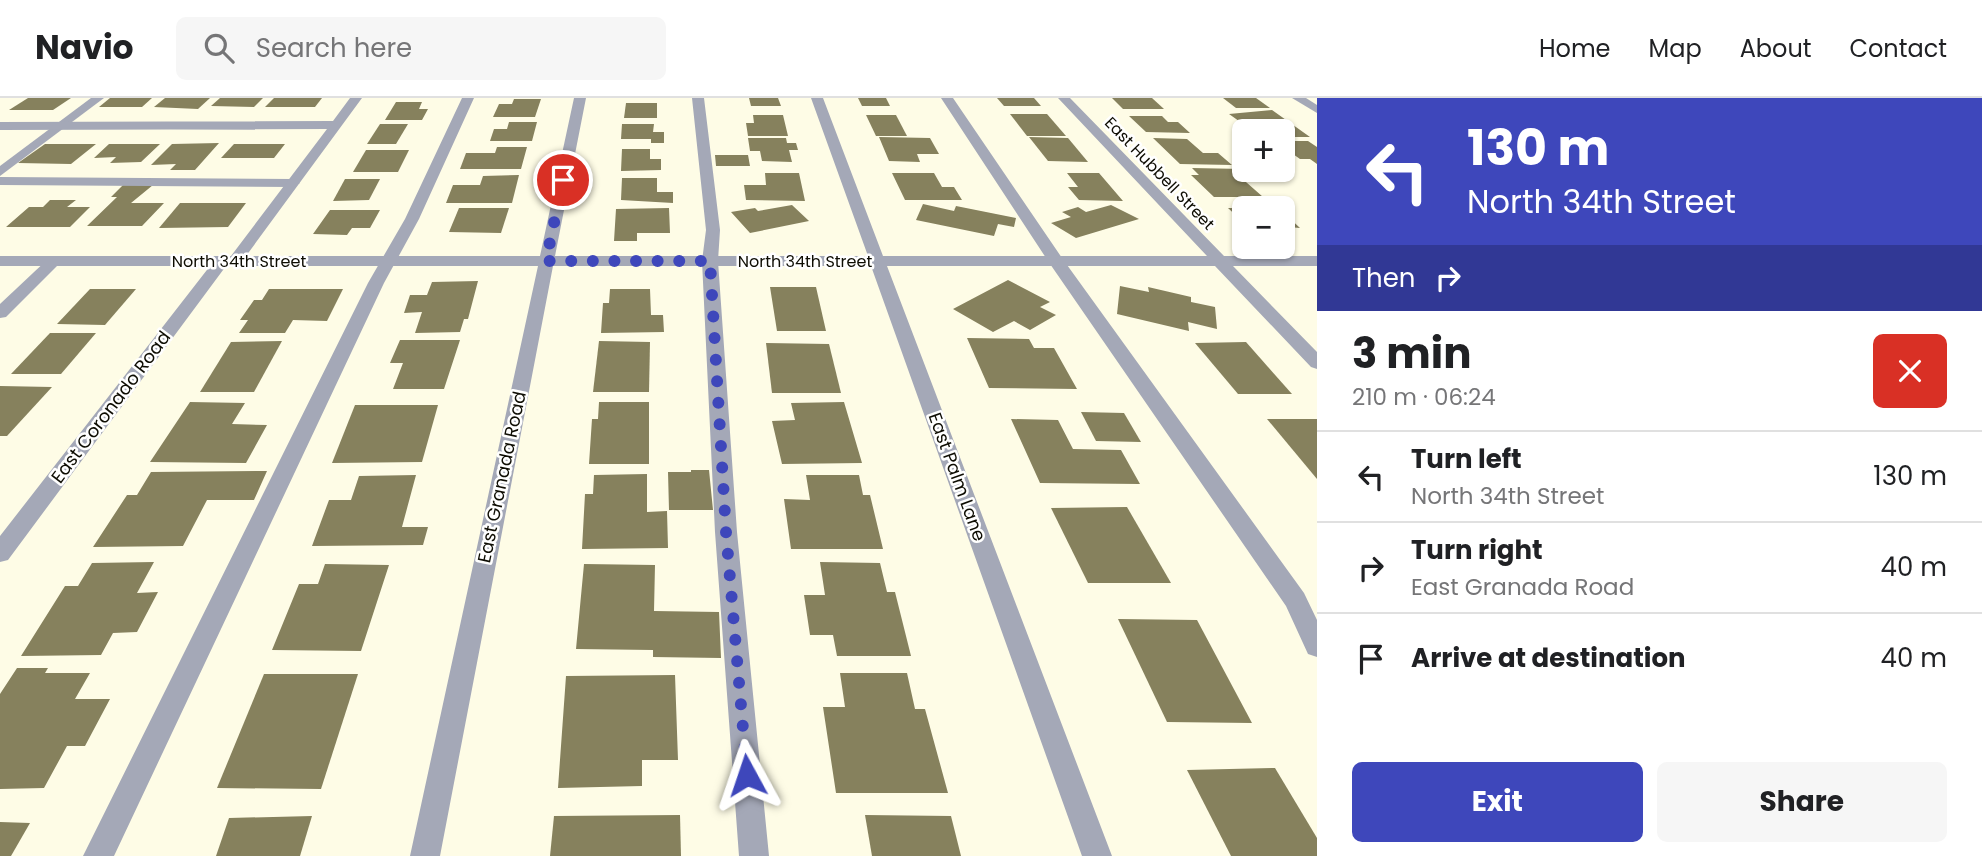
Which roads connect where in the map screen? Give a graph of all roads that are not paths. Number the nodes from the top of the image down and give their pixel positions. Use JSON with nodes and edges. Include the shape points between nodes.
{"nodes":[{"id":1,"x":97,"y":98,"type":"edge"},
{"id":2,"x":356,"y":98,"type":"edge"},
{"id":3,"x":468,"y":98,"type":"edge"},
{"id":4,"x":580,"y":98,"type":"edge"},
{"id":5,"x":698,"y":98,"type":"edge"},
{"id":6,"x":817,"y":98,"type":"edge"},
{"id":7,"x":947,"y":98,"type":"edge"},
{"id":8,"x":1064,"y":98,"type":"edge"},
{"id":9,"x":1298,"y":98,"type":"edge"},
{"id":10,"x":1317,"y":110,"type":"edge"},
{"id":11,"x":335,"y":125,"type":"junction"},
{"id":12,"x":0,"y":126,"type":"edge"},
{"id":13,"x":60,"y":126,"type":"junction"},
{"id":14,"x":0,"y":172,"type":"edge"},
{"id":15,"x":0,"y":181,"type":"edge"},
{"id":16,"x":293,"y":183,"type":"junction"},
{"id":17,"x":229,"y":260,"type":"junction"},
{"id":18,"x":0,"y":261,"type":"edge"},
{"id":19,"x":54,"y":261,"type":"junction"},
{"id":20,"x":388,"y":261,"type":"junction"},
{"id":21,"x":546,"y":261,"type":"junction"},
{"id":22,"x":710,"y":261,"type":"junction"},
{"id":23,"x":878,"y":261,"type":"junction"},
{"id":24,"x":1056,"y":261,"type":"junction"},
{"id":25,"x":1220,"y":261,"type":"junction"},
{"id":26,"x":1317,"y":261,"type":"edge"},
{"id":27,"x":0,"y":313,"type":"edge"},
{"id":28,"x":1317,"y":363,"type":"edge"},
{"id":29,"x":0,"y":553,"type":"edge"},
{"id":30,"x":1317,"y":646,"type":"edge"},
{"id":31,"x":98,"y":856,"type":"edge"},
{"id":32,"x":425,"y":856,"type":"edge"},
{"id":33,"x":754,"y":856,"type":"edge"},
{"id":34,"x":1097,"y":856,"type":"edge"}],
"edges":[{"from":1,"to":13,"type":"street"},
{"from":2,"to":11,"type":"street","name":"East Coronado Road"},
{"from":3,"to":20,"type":"street"},
{"from":4,"to":21,"type":"street","name":"East Granada Road"},
{"from":5,"to":22,"type":"street","via":[[713,230]]},
{"from":6,"to":23,"type":"street","name":"East Palm Lane"},
{"from":7,"to":24,"type":"street"},
{"from":8,"to":25,"type":"street","name":"East Hubbell Street"},
{"from":9,"to":10,"type":"street"},
{"from":11,"to":13,"type":"street"},
{"from":11,"to":16,"type":"street","name":"East Coronado Road"},
{"from":12,"to":13,"type":"street"},
{"from":13,"to":14,"type":"street"},
{"from":15,"to":16,"type":"street"},
{"from":16,"to":17,"type":"street","name":"East Coronado Road"},
{"from":17,"to":19,"type":"street","name":"North 34th Street"},
{"from":17,"to":20,"type":"street","name":"North 34th Street"},
{"from":17,"to":29,"type":"street","name":"East Coronado Road"},
{"from":18,"to":19,"type":"street","name":"North 34th Street"},
{"from":19,"to":27,"type":"street"},
{"from":20,"to":21,"type":"street","name":"North 34th Street"},
{"from":20,"to":31,"type":"street"},
{"from":21,"to":22,"type":"street","name":"North 34th Street"},
{"from":21,"to":32,"type":"street","name":"East Granada Road"},
{"from":22,"to":23,"type":"street","name":"North 34th Street"},
{"from":22,"to":33,"type":"street","via":[[726,532]]},
{"from":23,"to":24,"type":"street","name":"North 34th Street"},
{"from":23,"to":34,"type":"street","name":"East Palm Lane"},
{"from":24,"to":25,"type":"street","name":"North 34th Street"},
{"from":24,"to":30,"type":"street","via":[[1295,600]]},
{"from":25,"to":26,"type":"street","name":"North 34th Street"},
{"from":25,"to":28,"type":"street","name":"East Hubbell Street"}]}
